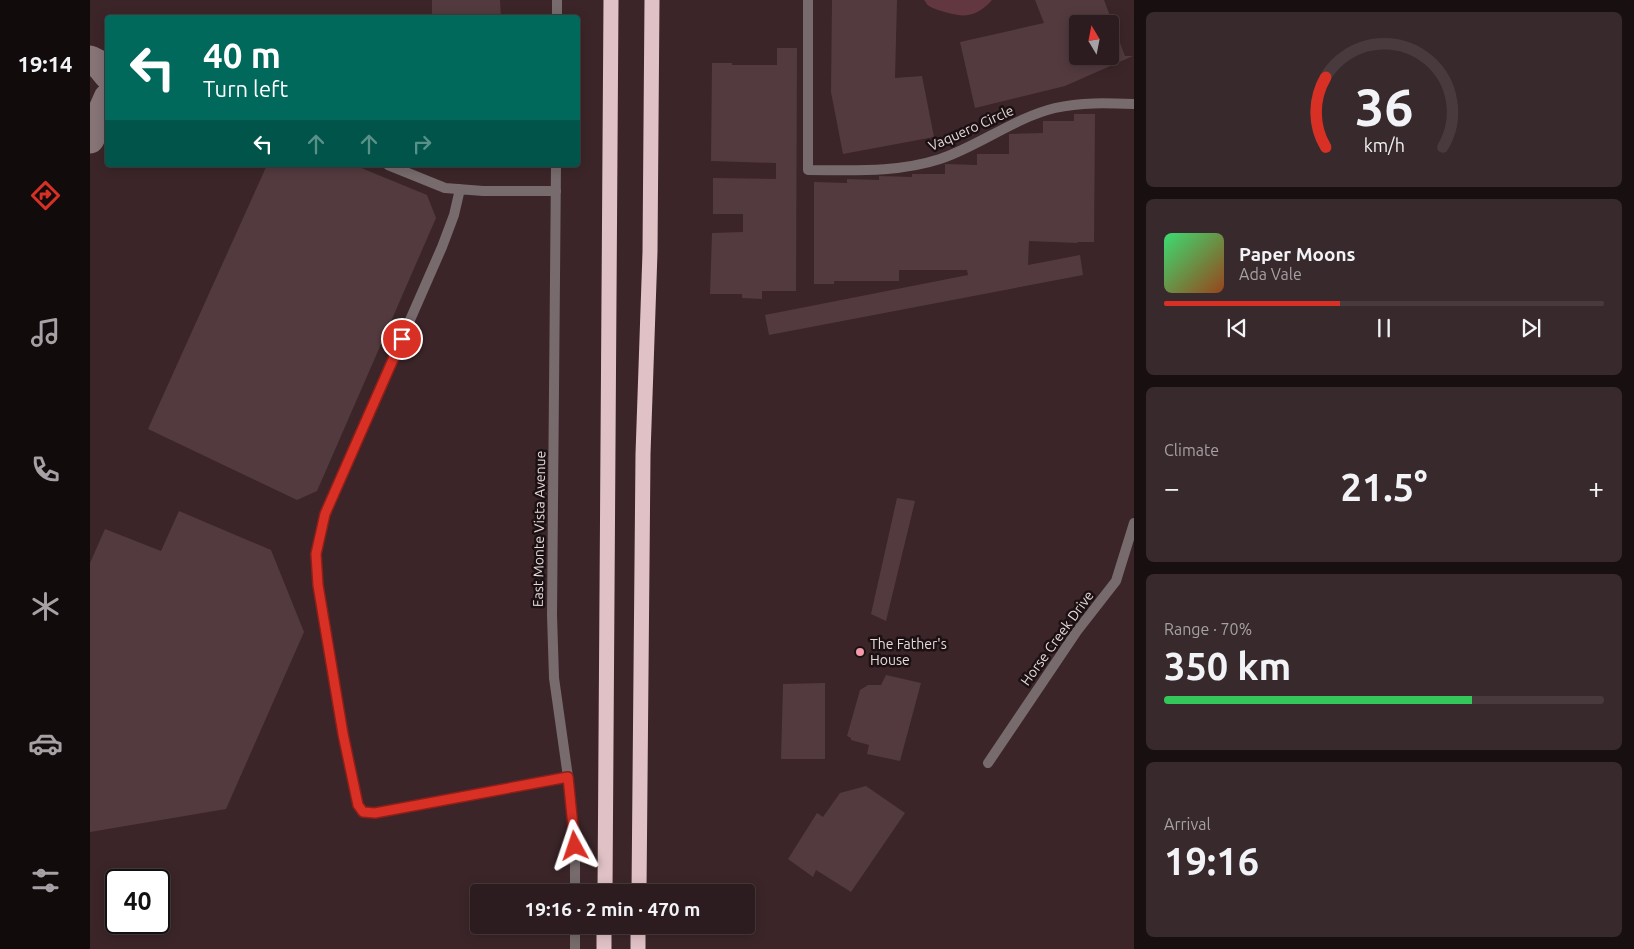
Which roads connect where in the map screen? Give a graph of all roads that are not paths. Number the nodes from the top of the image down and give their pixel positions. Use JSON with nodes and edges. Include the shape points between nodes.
{"nodes":[{"id":1,"x":557,"y":0,"type":"edge"},
{"id":2,"x":611,"y":0,"type":"edge"},
{"id":3,"x":652,"y":0,"type":"edge"},
{"id":4,"x":808,"y":0,"type":"edge"},
{"id":5,"x":557,"y":15,"type":"edge"},
{"id":6,"x":1134,"y":104,"type":"edge"},
{"id":7,"x":393,"y":167,"type":"edge"},
{"id":8,"x":556,"y":167,"type":"edge"},
{"id":9,"x":460,"y":189,"type":"junction"},
{"id":10,"x":556,"y":191,"type":"junction"},
{"id":11,"x":1134,"y":523,"type":"edge"},
{"id":12,"x":988,"y":763,"type":"dead end"},
{"id":13,"x":568,"y":777,"type":"junction"},
{"id":14,"x":575,"y":884,"type":"edge"},
{"id":15,"x":605,"y":884,"type":"edge"},
{"id":16,"x":639,"y":884,"type":"edge"},
{"id":17,"x":575,"y":934,"type":"edge"},
{"id":18,"x":604,"y":934,"type":"edge"},
{"id":19,"x":638,"y":934,"type":"edge"},
{"id":20,"x":575,"y":949,"type":"edge"},
{"id":21,"x":604,"y":949,"type":"edge"},
{"id":22,"x":638,"y":949,"type":"edge"}],
"edges":[{"from":1,"to":5,"type":"street"},
{"from":2,"to":15,"type":"highway"},
{"from":3,"to":16,"type":"highway","via":[[650,252],[642,454]]},
{"from":4,"to":6,"type":"street","name":"Vaquero Circle","via":[[808,170],[907,167],[939,159],[1053,108],[1103,102]]},
{"from":7,"to":9,"type":"street","via":[[445,188]]},
{"from":8,"to":10,"type":"street","name":"East Monte Vista Avenue"},
{"from":9,"to":10,"type":"street","via":[[483,192]]},
{"from":9,"to":13,"type":"street","via":[[442,247],[325,514],[316,554],[318,585],[343,734],[358,805],[363,812],[375,813]]},
{"from":10,"to":13,"type":"street","name":"East Monte Vista Avenue","via":[[552,615],[554,678]]},
{"from":11,"to":12,"type":"street","name":"Horse Creek Drive","via":[[1116,581],[1077,631]]},
{"from":13,"to":14,"type":"street","name":"East Monte Vista Avenue"},
{"from":17,"to":20,"type":"street"},
{"from":18,"to":21,"type":"highway"},
{"from":19,"to":22,"type":"highway"}]}
